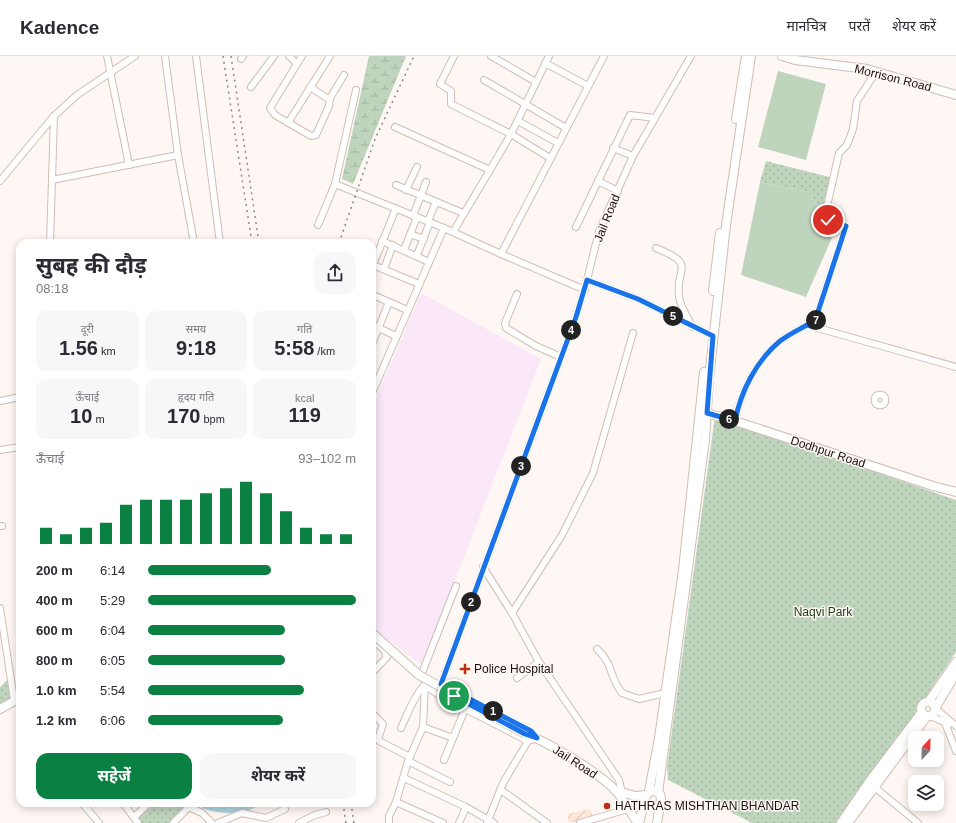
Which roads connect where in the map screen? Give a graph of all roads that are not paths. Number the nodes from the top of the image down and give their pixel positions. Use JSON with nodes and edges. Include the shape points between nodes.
{"nodes":[{"id":1,"x":107,"y":56,"type":"edge"},
{"id":2,"x":135,"y":56,"type":"edge"},
{"id":3,"x":164,"y":56,"type":"edge"},
{"id":4,"x":196,"y":56,"type":"edge"},
{"id":5,"x":274,"y":56,"type":"edge"},
{"id":6,"x":289,"y":56,"type":"edge"},
{"id":7,"x":302,"y":56,"type":"edge"},
{"id":8,"x":330,"y":56,"type":"edge"},
{"id":9,"x":454,"y":56,"type":"edge"},
{"id":10,"x":491,"y":56,"type":"edge"},
{"id":11,"x":549,"y":56,"type":"edge"},
{"id":12,"x":604,"y":56,"type":"edge"},
{"id":13,"x":691,"y":56,"type":"edge"},
{"id":14,"x":746,"y":56,"type":"edge"},
{"id":15,"x":752,"y":56,"type":"edge"},
{"id":16,"x":782,"y":56,"type":"edge"},
{"id":17,"x":545,"y":63,"type":"junction"},
{"id":18,"x":297,"y":64,"type":"junction"},
{"id":19,"x":110,"y":72,"type":"junction"},
{"id":20,"x":876,"y":72,"type":"junction"},
{"id":21,"x":344,"y":75,"type":"dead end"},
{"id":22,"x":484,"y":80,"type":"dead end"},
{"id":23,"x":536,"y":82,"type":"junction"},
{"id":24,"x":588,"y":86,"type":"junction"},
{"id":25,"x":251,"y":87,"type":"dead end"},
{"id":26,"x":310,"y":87,"type":"junction"},
{"id":27,"x":356,"y":90,"type":"dead end"},
{"id":28,"x":956,"y":95,"type":"edge"},
{"id":29,"x":330,"y":100,"type":"junction"},
{"id":30,"x":526,"y":103,"type":"junction"},
{"id":31,"x":54,"y":116,"type":"junction"},
{"id":32,"x":655,"y":118,"type":"junction"},
{"id":33,"x":518,"y":121,"type":"junction"},
{"id":34,"x":288,"y":123,"type":"junction"},
{"id":35,"x":395,"y":127,"type":"dead end"},
{"id":36,"x":566,"y":128,"type":"junction"},
{"id":37,"x":511,"y":134,"type":"junction"},
{"id":38,"x":558,"y":143,"type":"junction"},
{"id":39,"x":614,"y":148,"type":"junction"},
{"id":40,"x":178,"y":155,"type":"junction"},
{"id":41,"x":633,"y":156,"type":"junction"},
{"id":42,"x":550,"y":158,"type":"junction"},
{"id":43,"x":128,"y":165,"type":"junction"},
{"id":44,"x":417,"y":167,"type":"dead end"},
{"id":45,"x":490,"y":170,"type":"junction"},
{"id":46,"x":52,"y":180,"type":"junction"},
{"id":47,"x":0,"y":181,"type":"edge"},
{"id":48,"x":598,"y":181,"type":"junction"},
{"id":49,"x":426,"y":182,"type":"dead end"},
{"id":50,"x":335,"y":184,"type":"junction"},
{"id":51,"x":396,"y":185,"type":"dead end"},
{"id":52,"x":406,"y":190,"type":"junction"},
{"id":53,"x":618,"y":191,"type":"junction"},
{"id":54,"x":421,"y":196,"type":"junction"},
{"id":55,"x":436,"y":202,"type":"junction"},
{"id":56,"x":396,"y":208,"type":"junction"},
{"id":57,"x":463,"y":213,"type":"junction"},
{"id":58,"x":415,"y":216,"type":"junction"},
{"id":59,"x":429,"y":222,"type":"junction"},
{"id":60,"x":318,"y":225,"type":"dead end"},
{"id":61,"x":576,"y":227,"type":"dead end"},
{"id":62,"x":444,"y":228,"type":"junction"},
{"id":63,"x":453,"y":232,"type":"junction"},
{"id":64,"x":410,"y":234,"type":"junction"},
{"id":65,"x":50,"y":239,"type":"edge"},
{"id":66,"x":192,"y":239,"type":"edge"},
{"id":67,"x":219,"y":239,"type":"edge"},
{"id":68,"x":424,"y":239,"type":"junction"},
{"id":69,"x":382,"y":241,"type":"junction"},
{"id":70,"x":393,"y":245,"type":"junction"},
{"id":71,"x":656,"y":248,"type":"dead end"},
{"id":72,"x":404,"y":250,"type":"junction"},
{"id":73,"x":501,"y":254,"type":"junction"},
{"id":74,"x":417,"y":255,"type":"junction"},
{"id":75,"x":376,"y":257,"type":"edge"},
{"id":76,"x":429,"y":262,"type":"junction"},
{"id":77,"x":376,"y":266,"type":"edge"},
{"id":78,"x":384,"y":270,"type":"junction"},
{"id":79,"x":587,"y":280,"type":"junction"},
{"id":80,"x":418,"y":284,"type":"junction"},
{"id":81,"x":585,"y":290,"type":"junction"},
{"id":82,"x":517,"y":294,"type":"dead end"},
{"id":83,"x":376,"y":296,"type":"edge"},
{"id":84,"x":389,"y":302,"type":"junction"},
{"id":85,"x":407,"y":310,"type":"junction"},
{"id":86,"x":376,"y":325,"type":"edge"},
{"id":87,"x":376,"y":327,"type":"edge"},
{"id":88,"x":694,"y":327,"type":"junction"},
{"id":89,"x":813,"y":327,"type":"junction"},
{"id":90,"x":633,"y":333,"type":"dead end"},
{"id":91,"x":396,"y":336,"type":"junction"},
{"id":92,"x":711,"y":336,"type":"junction"},
{"id":93,"x":561,"y":357,"type":"junction"},
{"id":94,"x":956,"y":367,"type":"edge"},
{"id":95,"x":376,"y":384,"type":"edge"},
{"id":96,"x":16,"y":398,"type":"edge"},
{"id":97,"x":0,"y":401,"type":"edge"},
{"id":98,"x":703,"y":412,"type":"junction"},
{"id":99,"x":735,"y":421,"type":"junction"},
{"id":100,"x":16,"y":448,"type":"edge"},
{"id":101,"x":0,"y":450,"type":"edge"},
{"id":102,"x":956,"y":492,"type":"edge"},
{"id":103,"x":483,"y":567,"type":"junction"},
{"id":104,"x":456,"y":586,"type":"dead end"},
{"id":105,"x":0,"y":608,"type":"edge"},
{"id":106,"x":512,"y":613,"type":"junction"},
{"id":107,"x":376,"y":635,"type":"edge"},
{"id":108,"x":376,"y":636,"type":"edge"},
{"id":109,"x":376,"y":643,"type":"edge"},
{"id":110,"x":597,"y":648,"type":"dead end"},
{"id":111,"x":539,"y":662,"type":"junction"},
{"id":112,"x":956,"y":662,"type":"edge"},
{"id":113,"x":376,"y":669,"type":"edge"},
{"id":114,"x":956,"y":673,"type":"edge"},
{"id":115,"x":424,"y":674,"type":"junction"},
{"id":116,"x":517,"y":678,"type":"dead end"},
{"id":117,"x":441,"y":684,"type":"junction"},
{"id":118,"x":424,"y":686,"type":"junction"},
{"id":119,"x":665,"y":693,"type":"junction"},
{"id":120,"x":16,"y":694,"type":"edge"},
{"id":121,"x":16,"y":700,"type":"edge"},
{"id":122,"x":929,"y":701,"type":"junction"},
{"id":123,"x":936,"y":708,"type":"junction"},
{"id":124,"x":0,"y":709,"type":"edge"},
{"id":125,"x":465,"y":709,"type":"junction"},
{"id":126,"x":926,"y":715,"type":"junction"},
{"id":127,"x":376,"y":718,"type":"edge"},
{"id":128,"x":945,"y":723,"type":"junction"},
{"id":129,"x":954,"y":725,"type":"edge"},
{"id":130,"x":423,"y":727,"type":"junction"},
{"id":131,"x":401,"y":728,"type":"dead end"},
{"id":132,"x":526,"y":737,"type":"junction"},
{"id":133,"x":453,"y":738,"type":"junction"},
{"id":134,"x":537,"y":738,"type":"junction"},
{"id":135,"x":956,"y":751,"type":"edge"},
{"id":136,"x":409,"y":759,"type":"junction"},
{"id":137,"x":444,"y":760,"type":"dead end"},
{"id":138,"x":404,"y":778,"type":"junction"},
{"id":139,"x":450,"y":782,"type":"dead end"},
{"id":140,"x":872,"y":785,"type":"junction"},
{"id":141,"x":501,"y":790,"type":"junction"},
{"id":142,"x":619,"y":792,"type":"junction"},
{"id":143,"x":647,"y":793,"type":"junction"},
{"id":144,"x":658,"y":793,"type":"junction"},
{"id":145,"x":396,"y":802,"type":"junction"},
{"id":146,"x":85,"y":807,"type":"edge"},
{"id":147,"x":126,"y":807,"type":"edge"},
{"id":148,"x":145,"y":807,"type":"edge"},
{"id":149,"x":185,"y":807,"type":"edge"},
{"id":150,"x":190,"y":807,"type":"edge"},
{"id":151,"x":466,"y":807,"type":"junction"},
{"id":152,"x":285,"y":808,"type":"dead end"},
{"id":153,"x":628,"y":808,"type":"junction"},
{"id":154,"x":326,"y":812,"type":"dead end"},
{"id":155,"x":134,"y":817,"type":"junction"},
{"id":156,"x":302,"y":822,"type":"edge"},
{"id":157,"x":490,"y":822,"type":"edge"},
{"id":158,"x":99,"y":823,"type":"edge"},
{"id":159,"x":138,"y":823,"type":"edge"},
{"id":160,"x":173,"y":823,"type":"edge"},
{"id":161,"x":212,"y":823,"type":"edge"},
{"id":162,"x":218,"y":823,"type":"edge"},
{"id":163,"x":390,"y":823,"type":"edge"},
{"id":164,"x":443,"y":823,"type":"edge"},
{"id":165,"x":459,"y":823,"type":"edge"},
{"id":166,"x":547,"y":823,"type":"edge"},
{"id":167,"x":580,"y":823,"type":"edge"},
{"id":168,"x":639,"y":823,"type":"edge"},
{"id":169,"x":657,"y":823,"type":"edge"},
{"id":170,"x":841,"y":823,"type":"edge"},
{"id":171,"x":848,"y":823,"type":"edge"},
{"id":172,"x":918,"y":823,"type":"edge"}],
"edges":[{"from":1,"to":19,"type":"street"},
{"from":2,"to":19,"type":"street"},
{"from":3,"to":40,"type":"street"},
{"from":4,"to":67,"type":"street"},
{"from":5,"to":25,"type":"street"},
{"from":6,"to":18,"type":"street"},
{"from":7,"to":18,"type":"street"},
{"from":8,"to":26,"type":"street"},
{"from":9,"to":37,"type":"street","via":[[440,84],[451,91],[451,104]]},
{"from":10,"to":23,"type":"street"},
{"from":11,"to":17,"type":"street"},
{"from":12,"to":24,"type":"street"},
{"from":13,"to":32,"type":"street","name":"Jail Road"},
{"from":14,"to":92,"type":"main road","via":[[715,263]]},
{"from":15,"to":92,"type":"main road"},
{"from":16,"to":20,"type":"main road","name":"Morrison Road"},
{"from":17,"to":23,"type":"street"},
{"from":17,"to":24,"type":"street"},
{"from":18,"to":34,"type":"street","via":[[270,108],[275,115]]},
{"from":19,"to":31,"type":"street","via":[[77,95]]},
{"from":19,"to":43,"type":"street"},
{"from":20,"to":28,"type":"main road","name":"Morrison Road"},
{"from":20,"to":89,"type":"street","via":[[857,101],[853,129],[846,145],[839,153],[825,215],[828,220],[846,226]]},
{"from":21,"to":29,"type":"street"},
{"from":22,"to":30,"type":"street"},
{"from":23,"to":30,"type":"street"},
{"from":24,"to":36,"type":"street"},
{"from":26,"to":29,"type":"street"},
{"from":26,"to":34,"type":"street"},
{"from":27,"to":50,"type":"street"},
{"from":29,"to":34,"type":"street","via":[[330,106],[314,136]]},
{"from":30,"to":33,"type":"street"},
{"from":30,"to":36,"type":"street"},
{"from":31,"to":46,"type":"street"},
{"from":31,"to":47,"type":"street"},
{"from":32,"to":39,"type":"street","via":[[630,115]]},
{"from":32,"to":41,"type":"street","name":"Jail Road"},
{"from":33,"to":37,"type":"street"},
{"from":33,"to":38,"type":"street"},
{"from":35,"to":45,"type":"street"},
{"from":36,"to":38,"type":"street"},
{"from":37,"to":42,"type":"street"},
{"from":37,"to":45,"type":"street"},
{"from":38,"to":42,"type":"street"},
{"from":39,"to":41,"type":"street"},
{"from":39,"to":48,"type":"street"},
{"from":40,"to":43,"type":"street"},
{"from":40,"to":66,"type":"street"},
{"from":41,"to":53,"type":"street","name":"Jail Road"},
{"from":42,"to":73,"type":"street"},
{"from":43,"to":46,"type":"street"},
{"from":44,"to":52,"type":"street"},
{"from":45,"to":57,"type":"street"},
{"from":46,"to":65,"type":"street"},
{"from":48,"to":53,"type":"street"},
{"from":48,"to":61,"type":"street"},
{"from":49,"to":54,"type":"street"},
{"from":50,"to":56,"type":"street"},
{"from":50,"to":60,"type":"street"},
{"from":51,"to":52,"type":"street"},
{"from":52,"to":54,"type":"street"},
{"from":53,"to":79,"type":"street","name":"Jail Road","via":[[599,231]]},
{"from":54,"to":55,"type":"street"},
{"from":54,"to":58,"type":"street"},
{"from":55,"to":57,"type":"street"},
{"from":55,"to":59,"type":"street"},
{"from":56,"to":58,"type":"street"},
{"from":56,"to":69,"type":"street"},
{"from":57,"to":63,"type":"street"},
{"from":58,"to":59,"type":"street"},
{"from":58,"to":64,"type":"street"},
{"from":59,"to":62,"type":"street"},
{"from":59,"to":68,"type":"street"},
{"from":62,"to":63,"type":"street"},
{"from":62,"to":76,"type":"street"},
{"from":63,"to":73,"type":"street"},
{"from":64,"to":68,"type":"street"},
{"from":64,"to":72,"type":"street"},
{"from":68,"to":74,"type":"street"},
{"from":69,"to":70,"type":"street"},
{"from":69,"to":75,"type":"street"},
{"from":70,"to":72,"type":"street"},
{"from":70,"to":78,"type":"street"},
{"from":71,"to":88,"type":"street","via":[[681,264],[683,270],[679,298]]},
{"from":72,"to":74,"type":"street"},
{"from":73,"to":81,"type":"street"},
{"from":74,"to":76,"type":"street"},
{"from":76,"to":80,"type":"street"},
{"from":77,"to":78,"type":"street"},
{"from":78,"to":80,"type":"street"},
{"from":79,"to":81,"type":"street","name":"Jail Road"},
{"from":79,"to":88,"type":"street","via":[[638,299]]},
{"from":80,"to":85,"type":"street"},
{"from":81,"to":93,"type":"street","name":"Jail Road"},
{"from":82,"to":93,"type":"street","via":[[505,323],[506,328]]},
{"from":83,"to":84,"type":"street"},
{"from":84,"to":85,"type":"street"},
{"from":84,"to":86,"type":"street"},
{"from":85,"to":91,"type":"street"},
{"from":87,"to":91,"type":"street"},
{"from":88,"to":92,"type":"street"},
{"from":89,"to":94,"type":"street"},
{"from":89,"to":99,"type":"street","via":[[807,325],[780,341],[756,366]]},
{"from":90,"to":106,"type":"street","via":[[593,473],[562,535]]},
{"from":91,"to":95,"type":"street"},
{"from":92,"to":98,"type":"main road"},
{"from":93,"to":103,"type":"street","name":"Jail Road"},
{"from":96,"to":97,"type":"street"},
{"from":98,"to":99,"type":"main road","name":"Dodhpur Road"},
{"from":98,"to":119,"type":"main road"},
{"from":98,"to":144,"type":"main road","via":[[705,440]]},
{"from":99,"to":102,"type":"main road","name":"Dodhpur Road"},
{"from":100,"to":101,"type":"street"},
{"from":103,"to":106,"type":"street"},
{"from":103,"to":117,"type":"street","name":"Jail Road"},
{"from":104,"to":115,"type":"street"},
{"from":105,"to":120,"type":"street"},
{"from":106,"to":111,"type":"street"},
{"from":107,"to":115,"type":"street"},
{"from":108,"to":132,"type":"main road","name":"Jail Road","bridge":true,"via":[[420,675]]},
{"from":109,"to":113,"type":"street","via":[[387,657]]},
{"from":110,"to":119,"type":"street","via":[[608,660],[622,693],[639,699]]},
{"from":111,"to":116,"type":"street"},
{"from":111,"to":142,"type":"street","via":[[618,780]]},
{"from":112,"to":122,"type":"main road"},
{"from":114,"to":123,"type":"main road"},
{"from":115,"to":117,"type":"street"},
{"from":115,"to":118,"type":"street"},
{"from":117,"to":134,"type":"street","via":[[531,731]]},
{"from":118,"to":125,"type":"street"},
{"from":118,"to":130,"type":"street"},
{"from":118,"to":131,"type":"street","via":[[417,693]]},
{"from":119,"to":143,"type":"main road"},
{"from":121,"to":124,"type":"main road"},
{"from":122,"to":123,"type":"main road","via":[[934,703]]},
{"from":122,"to":126,"type":"main road","via":[[922,705]]},
{"from":123,"to":126,"type":"main road","via":[[935,712]]},
{"from":123,"to":129,"type":"street"},
{"from":125,"to":132,"type":"street"},
{"from":125,"to":133,"type":"street"},
{"from":126,"to":128,"type":"street"},
{"from":126,"to":140,"type":"main road"},
{"from":127,"to":136,"type":"street","via":[[383,724],[379,742]]},
{"from":128,"to":129,"type":"street"},
{"from":128,"to":135,"type":"street"},
{"from":130,"to":133,"type":"street"},
{"from":130,"to":136,"type":"street"},
{"from":132,"to":134,"type":"main road","name":"Jail Road"},
{"from":132,"to":141,"type":"street"},
{"from":133,"to":137,"type":"street"},
{"from":134,"to":142,"type":"main road","name":"Jail Road"},
{"from":136,"to":138,"type":"street"},
{"from":136,"to":139,"type":"street"},
{"from":138,"to":145,"type":"street"},
{"from":138,"to":151,"type":"street"},
{"from":140,"to":170,"type":"main road"},
{"from":140,"to":171,"type":"main road"},
{"from":140,"to":172,"type":"street"},
{"from":141,"to":157,"type":"street"},
{"from":141,"to":166,"type":"street"},
{"from":142,"to":143,"type":"main road","name":"Jail Road","via":[[635,796]]},
{"from":142,"to":153,"type":"main road","name":"Jail Road"},
{"from":143,"to":144,"type":"main road","name":"Jail Road","via":[[653,790]]},
{"from":143,"to":168,"type":"main road"},
{"from":144,"to":169,"type":"main road","via":[[661,798]]},
{"from":145,"to":163,"type":"street","via":[[389,816]]},
{"from":145,"to":164,"type":"street"},
{"from":146,"to":158,"type":"street"},
{"from":147,"to":155,"type":"street"},
{"from":148,"to":155,"type":"street"},
{"from":149,"to":160,"type":"street"},
{"from":150,"to":161,"type":"street"},
{"from":151,"to":157,"type":"street"},
{"from":151,"to":165,"type":"street"},
{"from":152,"to":162,"type":"street","via":[[266,818],[242,813]]},
{"from":153,"to":167,"type":"street"},
{"from":153,"to":168,"type":"main road","name":"Jail Road"},
{"from":154,"to":156,"type":"street"},
{"from":155,"to":159,"type":"street"}]}
